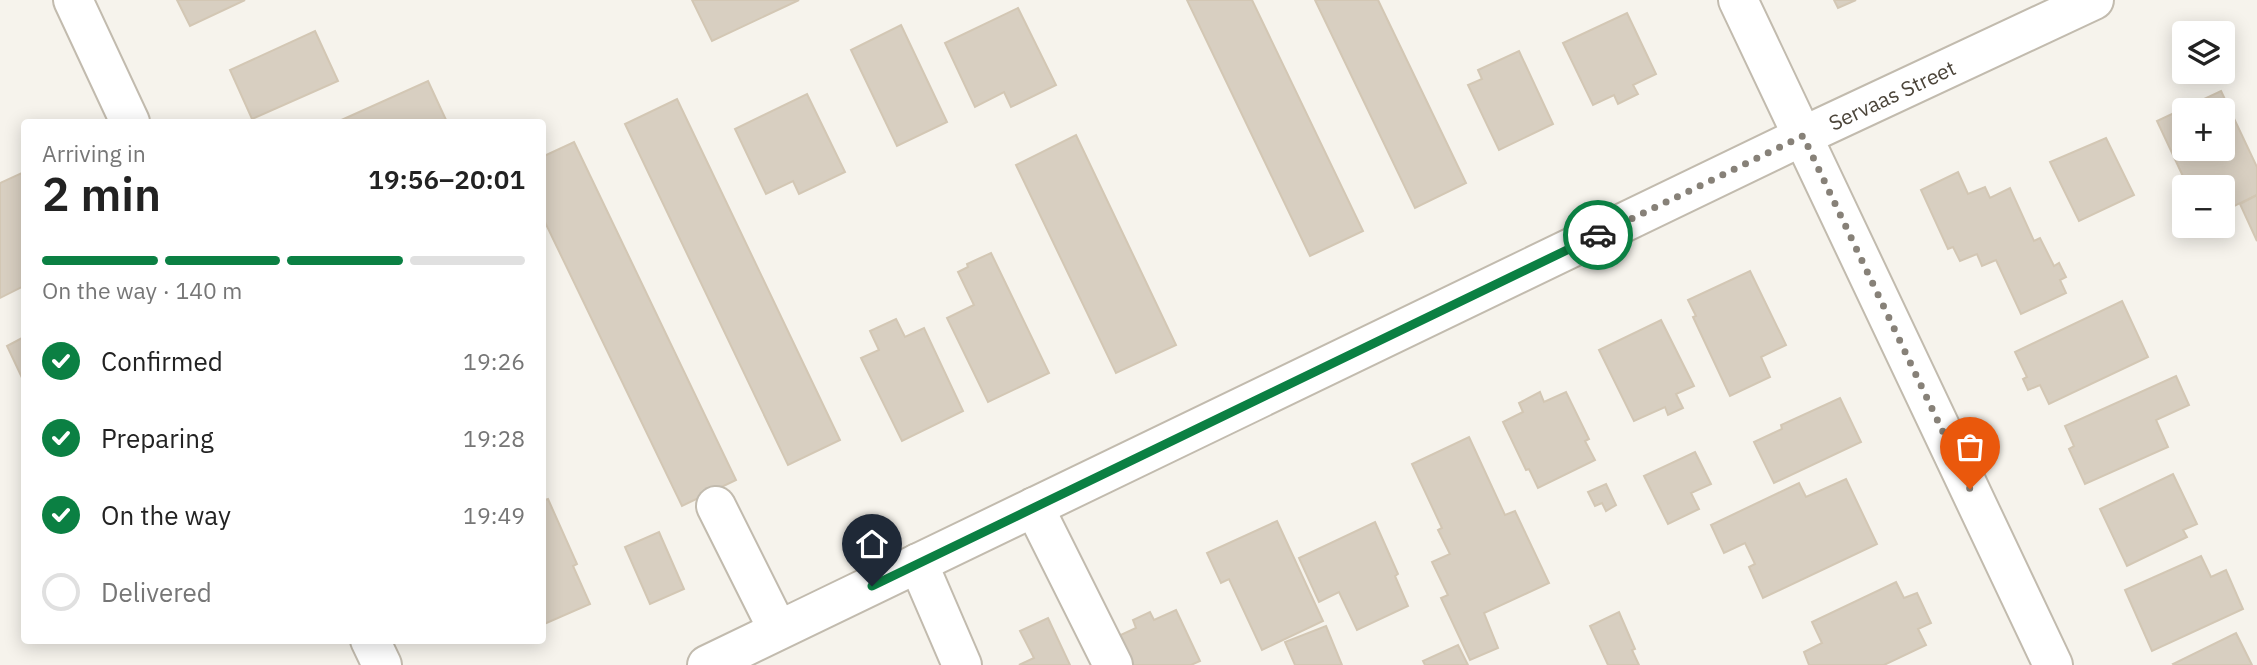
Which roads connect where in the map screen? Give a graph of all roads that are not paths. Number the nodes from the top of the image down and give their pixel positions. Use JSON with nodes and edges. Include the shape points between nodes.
{"nodes":[{"id":1,"x":73,"y":0,"type":"edge"},
{"id":2,"x":1738,"y":0,"type":"edge"},
{"id":3,"x":2094,"y":0,"type":"edge"},
{"id":4,"x":129,"y":119,"type":"edge"},
{"id":5,"x":1803,"y":136,"type":"junction"},
{"id":6,"x":716,"y":506,"type":"dead end"},
{"id":7,"x":1034,"y":507,"type":"junction"},
{"id":8,"x":918,"y":563,"type":"junction"},
{"id":9,"x":778,"y":630,"type":"junction"},
{"id":10,"x":372,"y":644,"type":"edge"},
{"id":11,"x":724,"y":661,"type":"edge"},
{"id":12,"x":382,"y":665,"type":"edge"},
{"id":13,"x":962,"y":665,"type":"edge"},
{"id":14,"x":1113,"y":665,"type":"edge"},
{"id":15,"x":2053,"y":665,"type":"edge"}],
"edges":[{"from":1,"to":4,"type":"street"},
{"from":2,"to":5,"type":"street"},
{"from":3,"to":5,"type":"street","name":"Servaas Street"},
{"from":5,"to":7,"type":"street","name":"Servaas Street"},
{"from":5,"to":15,"type":"street"},
{"from":6,"to":9,"type":"street"},
{"from":7,"to":8,"type":"street","name":"Servaas Street"},
{"from":7,"to":14,"type":"street"},
{"from":8,"to":9,"type":"street","name":"Servaas Street"},
{"from":8,"to":13,"type":"street"},
{"from":9,"to":11,"type":"street","name":"Servaas Street"},
{"from":10,"to":12,"type":"street"}]}
